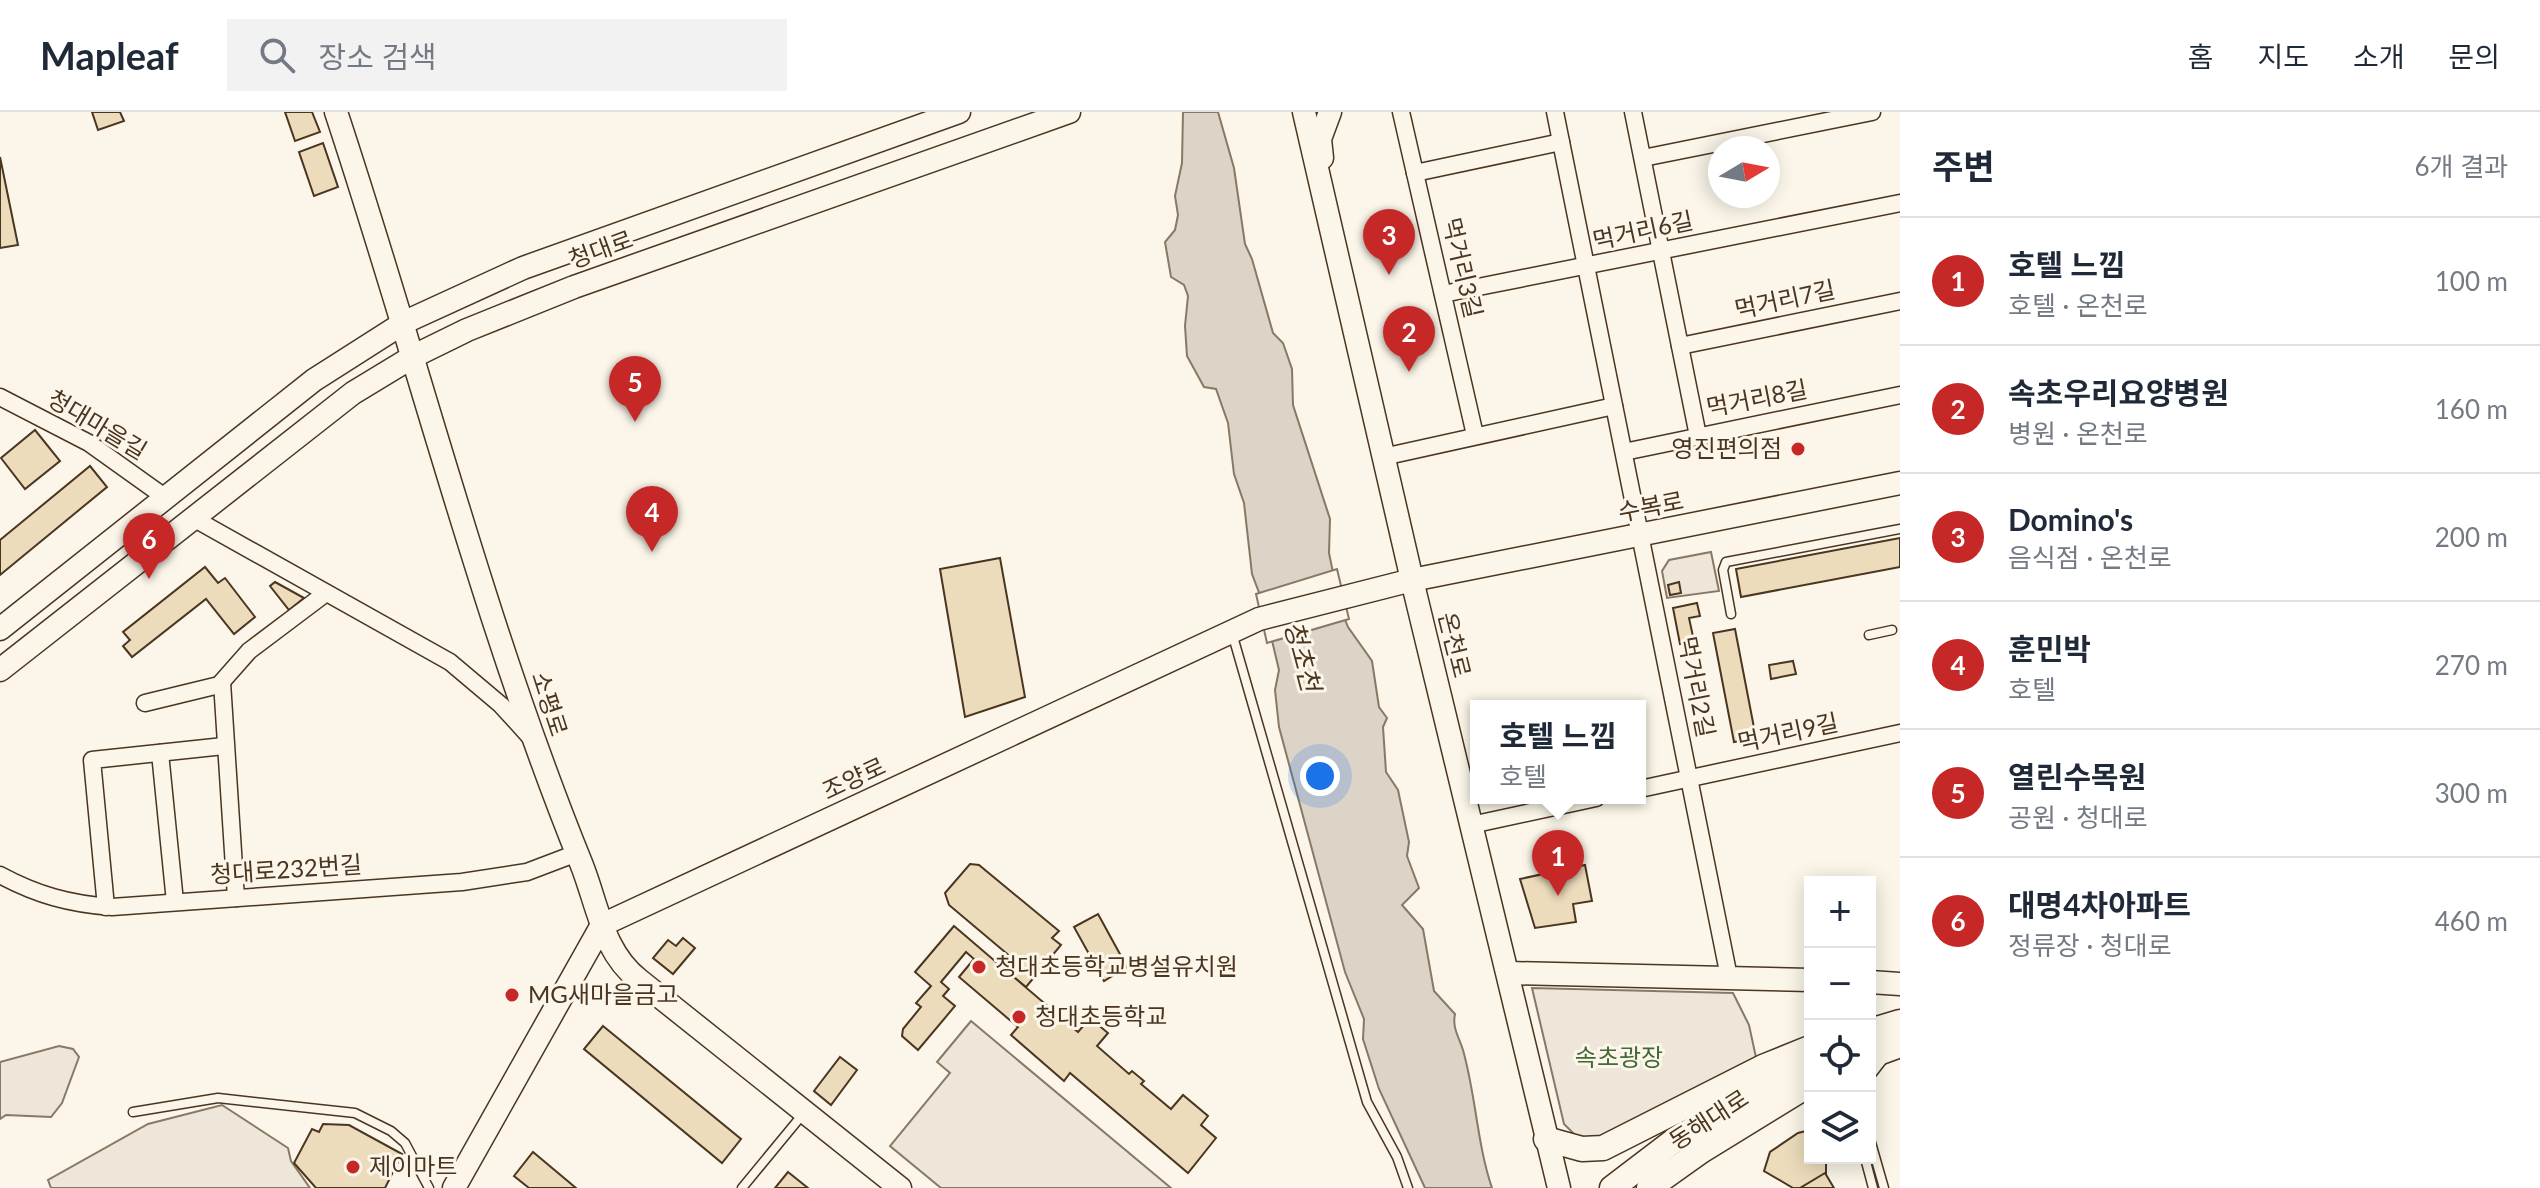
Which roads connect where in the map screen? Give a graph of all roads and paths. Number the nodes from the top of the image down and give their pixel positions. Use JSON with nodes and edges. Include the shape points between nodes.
{"nodes":[{"id":1,"x":336,"y":112,"type":"edge"},
{"id":2,"x":959,"y":112,"type":"edge"},
{"id":3,"x":1069,"y":112,"type":"edge"},
{"id":4,"x":1304,"y":112,"type":"edge"},
{"id":5,"x":1330,"y":112,"type":"edge"},
{"id":6,"x":1401,"y":112,"type":"edge"},
{"id":7,"x":1555,"y":112,"type":"edge"},
{"id":8,"x":1633,"y":112,"type":"edge"},
{"id":9,"x":1872,"y":112,"type":"edge"},
{"id":10,"x":1561,"y":142,"type":"junction"},
{"id":11,"x":1643,"y":158,"type":"junction"},
{"id":12,"x":1415,"y":173,"type":"junction"},
{"id":13,"x":1900,"y":203,"type":"edge"},
{"id":14,"x":1328,"y":211,"type":"junction"},
{"id":15,"x":1661,"y":252,"type":"junction"},
{"id":16,"x":1584,"y":268,"type":"junction"},
{"id":17,"x":1443,"y":294,"type":"junction"},
{"id":18,"x":1900,"y":301,"type":"edge"},
{"id":19,"x":405,"y":322,"type":"junction"},
{"id":20,"x":1680,"y":346,"type":"junction"},
{"id":21,"x":414,"y":356,"type":"junction"},
{"id":22,"x":1900,"y":395,"type":"edge"},
{"id":23,"x":0,"y":397,"type":"edge"},
{"id":24,"x":1614,"y":406,"type":"junction"},
{"id":25,"x":1475,"y":435,"type":"junction"},
{"id":26,"x":1698,"y":436,"type":"junction"},
{"id":27,"x":1624,"y":452,"type":"junction"},
{"id":28,"x":1383,"y":457,"type":"junction"},
{"id":29,"x":1900,"y":483,"type":"edge"},
{"id":30,"x":166,"y":498,"type":"junction"},
{"id":31,"x":193,"y":518,"type":"junction"},
{"id":32,"x":1900,"y":529,"type":"edge"},
{"id":33,"x":1642,"y":536,"type":"junction"},
{"id":34,"x":1412,"y":580,"type":"junction"},
{"id":35,"x":326,"y":593,"type":"junction"},
{"id":36,"x":1731,"y":614,"type":"dead end"},
{"id":37,"x":0,"y":629,"type":"edge"},
{"id":38,"x":1232,"y":630,"type":"junction"},
{"id":39,"x":1892,"y":630,"type":"dead end"},
{"id":40,"x":1869,"y":635,"type":"dead end"},
{"id":41,"x":0,"y":670,"type":"edge"},
{"id":42,"x":222,"y":682,"type":"junction"},
{"id":43,"x":145,"y":703,"type":"dead end"},
{"id":44,"x":1900,"y":733,"type":"edge"},
{"id":45,"x":532,"y":739,"type":"junction"},
{"id":46,"x":224,"y":746,"type":"junction"},
{"id":47,"x":160,"y":753,"type":"junction"},
{"id":48,"x":1690,"y":778,"type":"junction"},
{"id":49,"x":1646,"y":788,"type":"edge"},
{"id":50,"x":1568,"y":804,"type":"edge"},
{"id":51,"x":1471,"y":825,"type":"junction"},
{"id":52,"x":577,"y":853,"type":"junction"},
{"id":53,"x":0,"y":875,"type":"edge"},
{"id":54,"x":236,"y":898,"type":"junction"},
{"id":55,"x":175,"y":902,"type":"junction"},
{"id":56,"x":106,"y":907,"type":"junction"},
{"id":57,"x":602,"y":925,"type":"junction"},
{"id":58,"x":1508,"y":973,"type":"junction"},
{"id":59,"x":1729,"y":977,"type":"junction"},
{"id":60,"x":1804,"y":980,"type":"edge"},
{"id":61,"x":1876,"y":982,"type":"edge"},
{"id":62,"x":1900,"y":984,"type":"edge"},
{"id":63,"x":1900,"y":1022,"type":"edge"},
{"id":64,"x":1876,"y":1029,"type":"edge"},
{"id":65,"x":1804,"y":1050,"type":"edge"},
{"id":66,"x":1887,"y":1050,"type":"edge"},
{"id":67,"x":1804,"y":1063,"type":"edge"},
{"id":68,"x":1876,"y":1067,"type":"edge"},
{"id":69,"x":1804,"y":1090,"type":"edge"},
{"id":70,"x":133,"y":1112,"type":"dead end"},
{"id":71,"x":804,"y":1113,"type":"junction"},
{"id":72,"x":1546,"y":1139,"type":"junction"},
{"id":73,"x":1876,"y":1160,"type":"edge"},
{"id":74,"x":1867,"y":1164,"type":"edge"},
{"id":75,"x":429,"y":1188,"type":"edge"},
{"id":76,"x":454,"y":1188,"type":"edge"},
{"id":77,"x":742,"y":1188,"type":"edge"},
{"id":78,"x":900,"y":1188,"type":"edge"},
{"id":79,"x":1408,"y":1188,"type":"edge"},
{"id":80,"x":1559,"y":1188,"type":"edge"},
{"id":81,"x":1612,"y":1188,"type":"edge"},
{"id":82,"x":1649,"y":1188,"type":"edge"},
{"id":83,"x":1873,"y":1188,"type":"edge"},
{"id":84,"x":1884,"y":1188,"type":"edge"}],
"edges":[{"from":1,"to":19,"type":"street","name":"소평로"},
{"from":2,"to":19,"type":"street","name":"청대로","via":[[523,268]]},
{"from":3,"to":21,"type":"street","name":"청대로","via":[[574,287]]},
{"from":4,"to":14,"type":"street","name":"온천로"},
{"from":5,"to":14,"type":"street","via":[[1320,139]]},
{"from":6,"to":12,"type":"street","name":"먹거리3길"},
{"from":7,"to":10,"type":"street","name":"먹거리2길"},
{"from":8,"to":11,"type":"street"},
{"from":9,"to":11,"type":"street"},
{"from":10,"to":12,"type":"street"},
{"from":10,"to":16,"type":"street","name":"먹거리2길"},
{"from":11,"to":15,"type":"street"},
{"from":12,"to":17,"type":"street","name":"먹거리3길"},
{"from":13,"to":15,"type":"street","name":"먹거리6길"},
{"from":14,"to":28,"type":"street","name":"온천로"},
{"from":15,"to":16,"type":"street","name":"먹거리6길"},
{"from":15,"to":20,"type":"street"},
{"from":16,"to":17,"type":"street"},
{"from":16,"to":24,"type":"street","name":"먹거리2길"},
{"from":17,"to":25,"type":"street","name":"먹거리3길"},
{"from":18,"to":20,"type":"street","name":"먹거리7길"},
{"from":19,"to":21,"type":"street","name":"소평로"},
{"from":19,"to":30,"type":"street","name":"청대로","via":[[314,380]]},
{"from":20,"to":26,"type":"street"},
{"from":21,"to":31,"type":"street","name":"청대로","via":[[315,420]]},
{"from":21,"to":45,"type":"street","name":"소평로"},
{"from":22,"to":26,"type":"street","name":"먹거리8길"},
{"from":23,"to":30,"type":"street","name":"청대마을길","via":[[89,443]]},
{"from":24,"to":25,"type":"street"},
{"from":24,"to":27,"type":"street","name":"먹거리2길"},
{"from":25,"to":28,"type":"street"},
{"from":26,"to":27,"type":"street","name":"먹거리8길"},
{"from":27,"to":33,"type":"street","name":"먹거리2길"},
{"from":28,"to":34,"type":"street","name":"온천로"},
{"from":29,"to":33,"type":"street","name":"수복로"},
{"from":30,"to":31,"type":"street"},
{"from":30,"to":37,"type":"street","name":"청대로"},
{"from":31,"to":35,"type":"street"},
{"from":31,"to":41,"type":"street","name":"청대로"},
{"from":32,"to":36,"type":"lane","via":[[1726,562]]},
{"from":33,"to":34,"type":"street","name":"수복로"},
{"from":33,"to":48,"type":"street","name":"먹거리2길"},
{"from":34,"to":38,"type":"street","name":"조양로"},
{"from":34,"to":51,"type":"street","name":"온천로"},
{"from":35,"to":42,"type":"street","via":[[249,651]]},
{"from":35,"to":45,"type":"street","via":[[450,662]]},
{"from":38,"to":57,"type":"street","name":"조양로"},
{"from":38,"to":79,"type":"lane","via":[[1367,1102]]},
{"from":39,"to":40,"type":"lane"},
{"from":42,"to":43,"type":"street"},
{"from":42,"to":46,"type":"street"},
{"from":44,"to":48,"type":"street","name":"먹거리9길"},
{"from":45,"to":52,"type":"street","name":"소평로"},
{"from":46,"to":47,"type":"street"},
{"from":46,"to":54,"type":"street"},
{"from":47,"to":55,"type":"street"},
{"from":47,"to":56,"type":"street","via":[[92,760]]},
{"from":48,"to":49,"type":"street","name":"먹거리9길"},
{"from":48,"to":59,"type":"street","name":"먹거리2길"},
{"from":50,"to":51,"type":"street"},
{"from":51,"to":58,"type":"street","name":"온천로"},
{"from":52,"to":54,"type":"street","name":"청대로232번길","via":[[527,872],[462,882]]},
{"from":52,"to":57,"type":"street","name":"소평로"},
{"from":53,"to":56,"type":"street","name":"청대로232번길","via":[[33,893]]},
{"from":54,"to":55,"type":"street","name":"청대로232번길"},
{"from":55,"to":56,"type":"street","name":"청대로232번길"},
{"from":57,"to":71,"type":"street","name":"소평로","via":[[624,969]]},
{"from":57,"to":76,"type":"street"},
{"from":58,"to":59,"type":"street"},
{"from":58,"to":72,"type":"street","name":"온천로"},
{"from":59,"to":60,"type":"street"},
{"from":61,"to":62,"type":"street"},
{"from":63,"to":64,"type":"main road"},
{"from":65,"to":72,"type":"main road","via":[[1603,1148],[1582,1149]]},
{"from":66,"to":68,"type":"lane"},
{"from":67,"to":81,"type":"main road","name":"동해대로","via":[[1675,1140]]},
{"from":69,"to":82,"type":"main road","name":"동해대로"},
{"from":70,"to":75,"type":"lane","via":[[218,1098],[355,1113],[405,1143]]},
{"from":71,"to":77,"type":"lane"},
{"from":71,"to":78,"type":"street","name":"소평로"},
{"from":72,"to":80,"type":"street","name":"온천로"},
{"from":73,"to":84,"type":"lane"},
{"from":74,"to":83,"type":"lane"}]}
